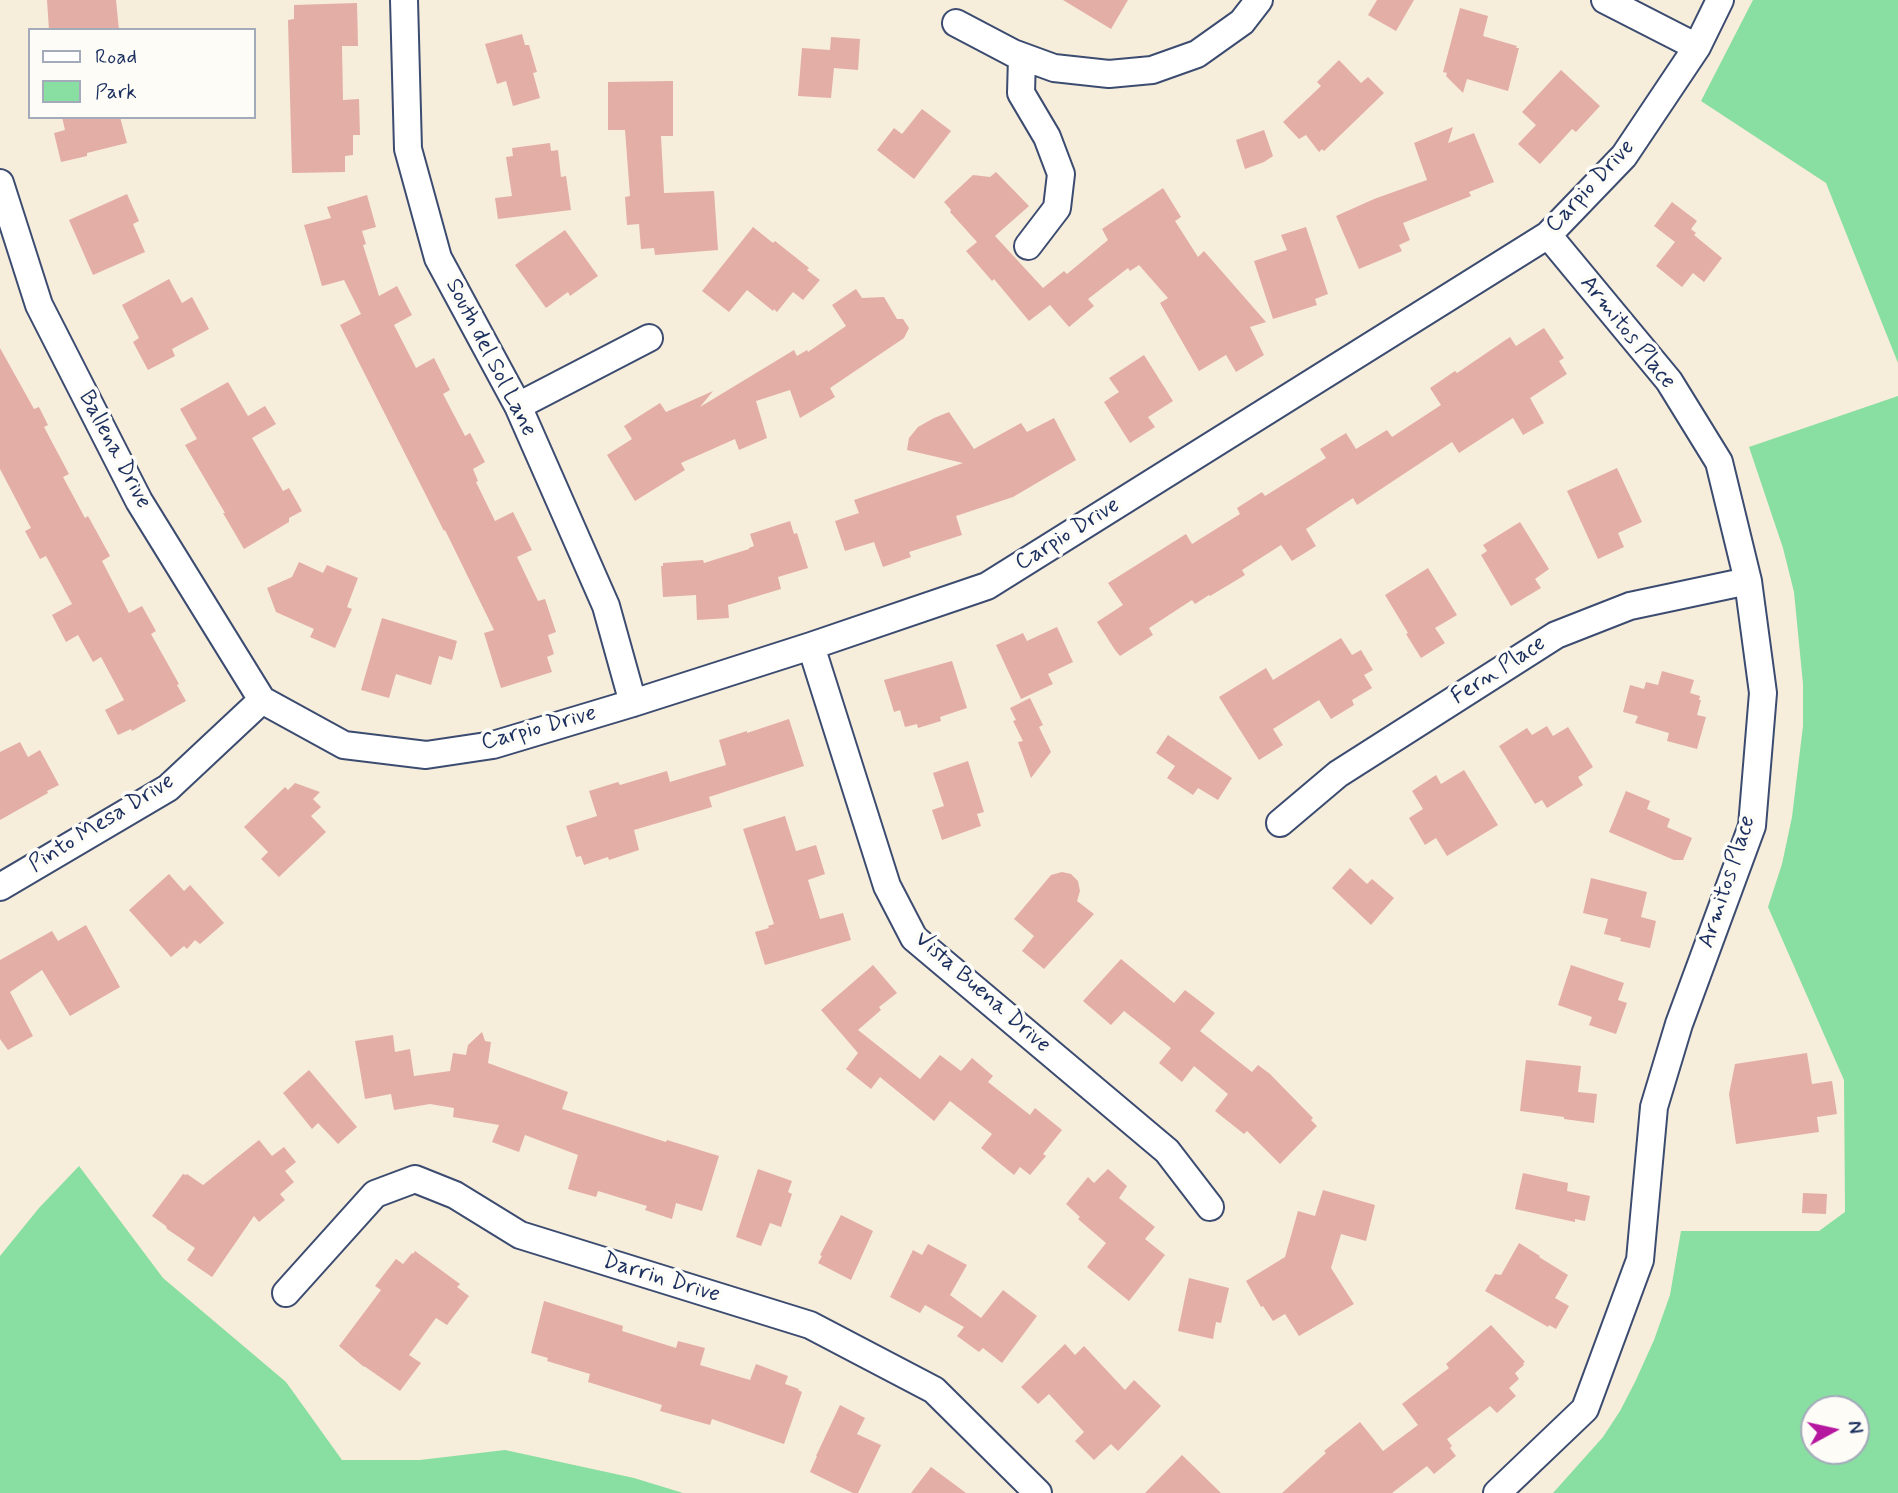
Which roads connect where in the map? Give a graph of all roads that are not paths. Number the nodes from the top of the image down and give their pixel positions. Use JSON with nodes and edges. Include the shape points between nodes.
{"nodes":[{"id":1,"x":404,"y":0,"type":"edge"},
{"id":2,"x":1259,"y":0,"type":"edge"},
{"id":3,"x":1605,"y":0,"type":"edge"},
{"id":4,"x":1720,"y":0,"type":"edge"},
{"id":5,"x":956,"y":23,"type":"dead end"},
{"id":6,"x":1698,"y":47,"type":"junction"},
{"id":7,"x":1022,"y":57,"type":"junction"},
{"id":8,"x":0,"y":183,"type":"edge"},
{"id":9,"x":1548,"y":235,"type":"junction"},
{"id":10,"x":1028,"y":246,"type":"dead end"},
{"id":11,"x":649,"y":338,"type":"dead end"},
{"id":12,"x":518,"y":406,"type":"junction"},
{"id":13,"x":1748,"y":581,"type":"junction"},
{"id":14,"x":811,"y":646,"type":"junction"},
{"id":15,"x":262,"y":700,"type":"junction"},
{"id":16,"x":633,"y":703,"type":"junction"},
{"id":17,"x":1280,"y":823,"type":"dead end"},
{"id":18,"x":0,"y":887,"type":"edge"},
{"id":19,"x":1210,"y":1207,"type":"dead end"},
{"id":20,"x":286,"y":1293,"type":"dead end"},
{"id":21,"x":1038,"y":1493,"type":"edge"},
{"id":22,"x":1497,"y":1493,"type":"edge"}],
"edges":[{"from":1,"to":12,"type":"street","name":"South del Sol Lane","via":[[408,149],[438,258]]},
{"from":2,"to":7,"type":"street","via":[[1242,23],[1197,54],[1152,70],[1110,74],[1055,68]]},
{"from":3,"to":6,"type":"street"},
{"from":4,"to":6,"type":"street","name":"Carpio Drive"},
{"from":5,"to":7,"type":"street"},
{"from":6,"to":9,"type":"street","name":"Carpio Drive","via":[[1624,156]]},
{"from":7,"to":10,"type":"street","via":[[1021,93],[1047,137],[1061,174],[1057,208]]},
{"from":8,"to":15,"type":"street","name":"Ballena Drive","via":[[39,305],[139,501]]},
{"from":9,"to":13,"type":"street","name":"Armitos Place","via":[[1669,381],[1719,462]]},
{"from":9,"to":14,"type":"street","name":"Carpio Drive","via":[[987,586]]},
{"from":11,"to":12,"type":"street"},
{"from":12,"to":16,"type":"street","name":"South del Sol Lane","via":[[606,606]]},
{"from":13,"to":17,"type":"street","name":"Fern Place","via":[[1630,606],[1556,635],[1338,774]]},
{"from":13,"to":22,"type":"street","name":"Armitos Place","via":[[1763,693],[1752,826],[1679,1024],[1654,1107],[1640,1260],[1585,1409]]},
{"from":14,"to":16,"type":"street","name":"Carpio Drive"},
{"from":14,"to":19,"type":"street","name":"Vista Buena Drive","via":[[887,886],[914,938],[1167,1151]]},
{"from":15,"to":16,"type":"street","name":"Carpio Drive","via":[[344,745],[426,755],[493,745]]},
{"from":15,"to":18,"type":"street","name":"Pinto Mesa Drive","via":[[168,788]]},
{"from":20,"to":21,"type":"street","name":"Darrin Drive","via":[[375,1194],[415,1179],[455,1195],[520,1235],[810,1325],[934,1390]]}]}
